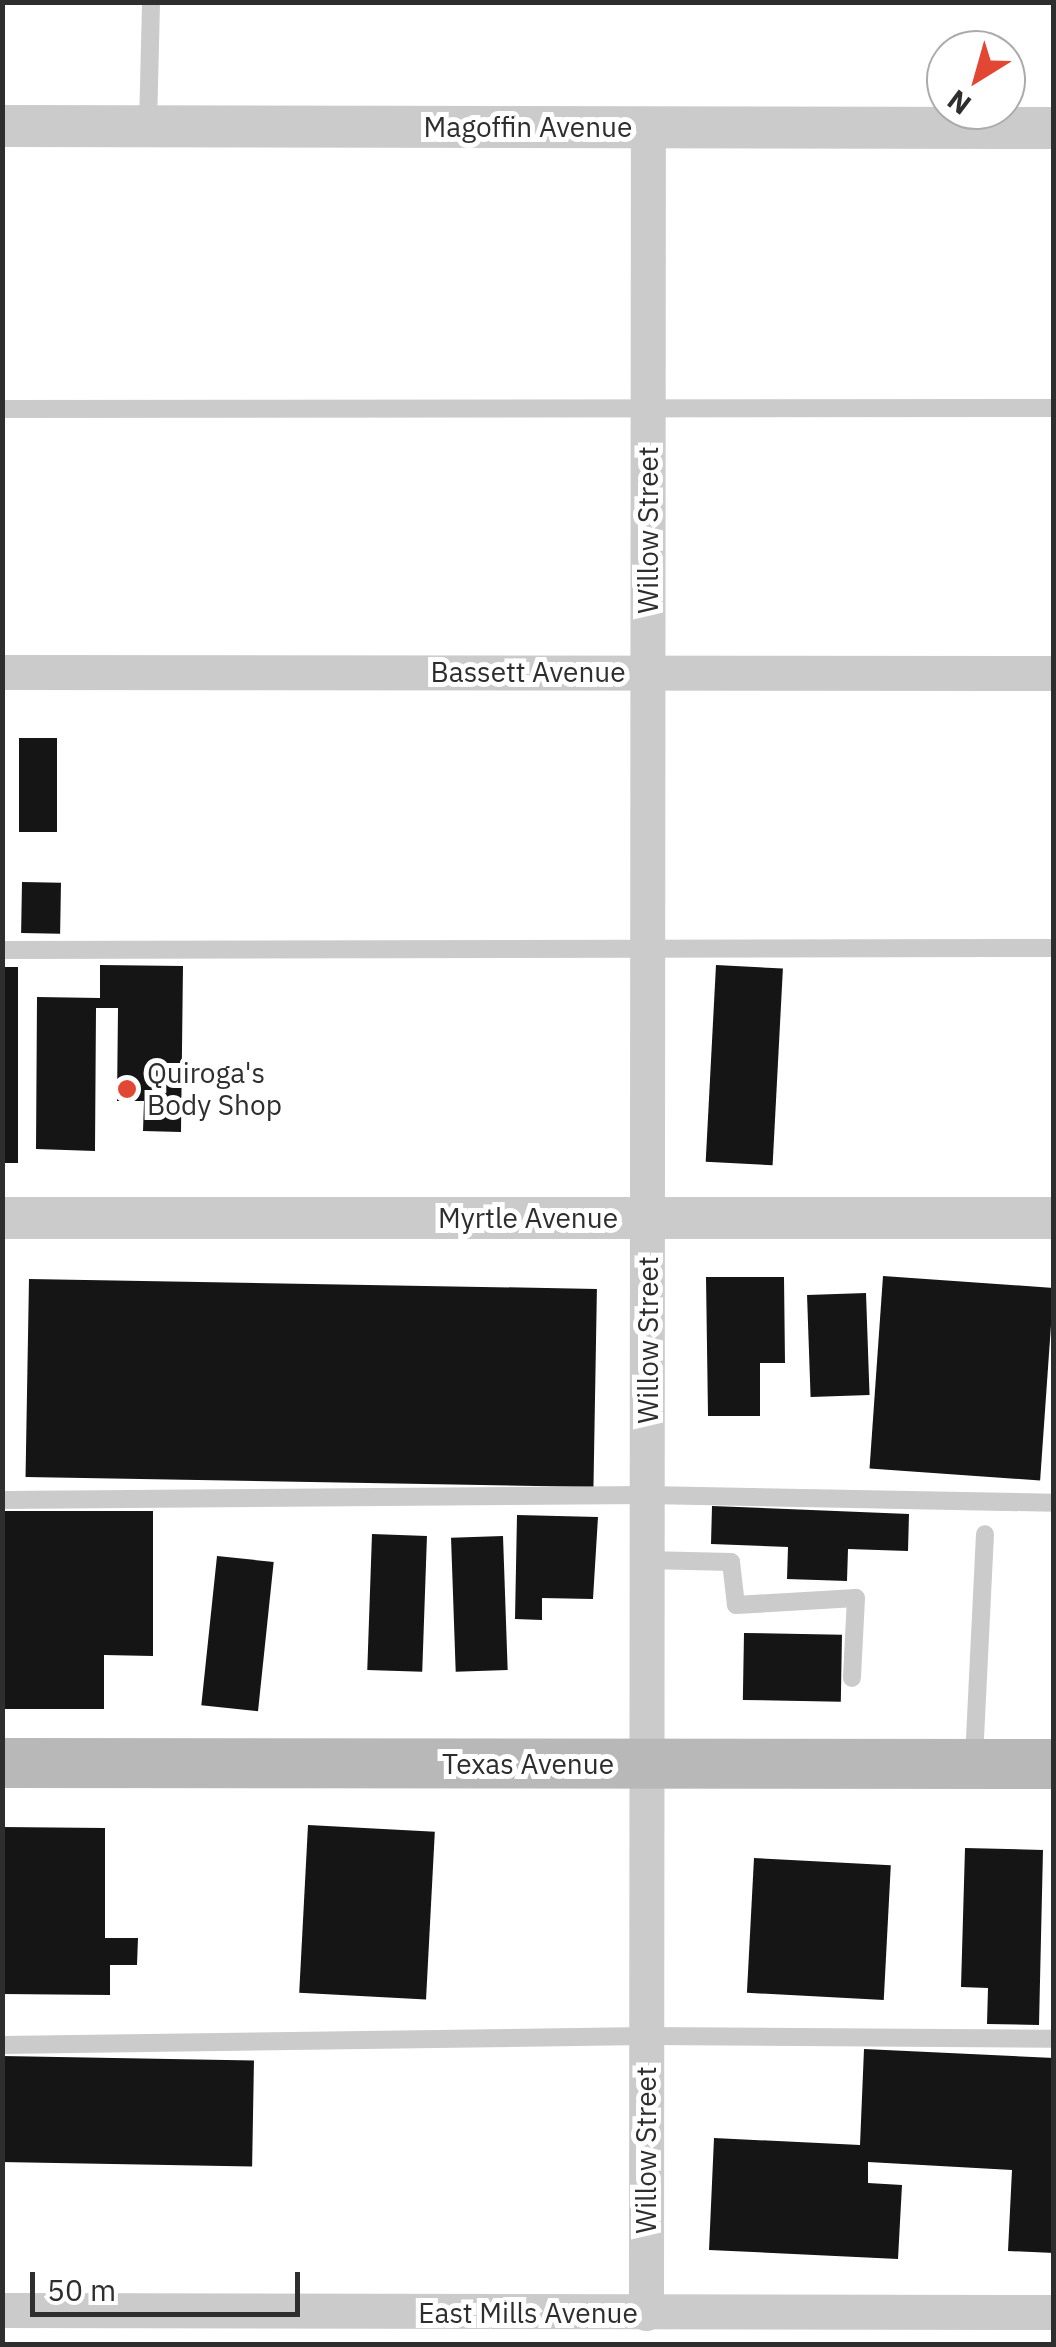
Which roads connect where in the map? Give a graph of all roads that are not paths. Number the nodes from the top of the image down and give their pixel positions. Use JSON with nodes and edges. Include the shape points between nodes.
{"nodes":[{"id":1,"x":151,"y":2,"type":"edge"},
{"id":2,"x":2,"y":126,"type":"edge"},
{"id":3,"x":148,"y":126,"type":"junction"},
{"id":4,"x":648,"y":127,"type":"junction"},
{"id":5,"x":1054,"y":128,"type":"edge"},
{"id":6,"x":648,"y":406,"type":"junction"},
{"id":7,"x":1054,"y":408,"type":"edge"},
{"id":8,"x":2,"y":410,"type":"edge"},
{"id":9,"x":2,"y":672,"type":"edge"},
{"id":10,"x":648,"y":672,"type":"junction"},
{"id":11,"x":1054,"y":673,"type":"edge"},
{"id":12,"x":1054,"y":948,"type":"edge"},
{"id":13,"x":2,"y":950,"type":"edge"},
{"id":14,"x":648,"y":950,"type":"junction"},
{"id":15,"x":2,"y":1218,"type":"edge"},
{"id":16,"x":648,"y":1218,"type":"junction"},
{"id":17,"x":1054,"y":1218,"type":"edge"},
{"id":18,"x":647,"y":1495,"type":"junction"},
{"id":19,"x":2,"y":1500,"type":"edge"},
{"id":20,"x":1054,"y":1503,"type":"edge"},
{"id":21,"x":985,"y":1534,"type":"dead end"},
{"id":22,"x":647,"y":1560,"type":"junction"},
{"id":23,"x":852,"y":1678,"type":"dead end"},
{"id":24,"x":2,"y":1762,"type":"edge"},
{"id":25,"x":646,"y":1764,"type":"junction"},
{"id":26,"x":974,"y":1764,"type":"junction"},
{"id":27,"x":1054,"y":1764,"type":"edge"},
{"id":28,"x":646,"y":2036,"type":"junction"},
{"id":29,"x":1054,"y":2039,"type":"edge"},
{"id":30,"x":2,"y":2045,"type":"edge"},
{"id":31,"x":2,"y":2310,"type":"edge"},
{"id":32,"x":1054,"y":2312,"type":"edge"},
{"id":33,"x":646,"y":2313,"type":"junction"}],
"edges":[{"from":1,"to":3,"type":"lane"},
{"from":2,"to":3,"type":"street","name":"Magoffin Avenue"},
{"from":3,"to":4,"type":"street","name":"Magoffin Avenue"},
{"from":4,"to":5,"type":"street","name":"Magoffin Avenue"},
{"from":4,"to":6,"type":"street","name":"Willow Street"},
{"from":6,"to":7,"type":"lane"},
{"from":6,"to":8,"type":"lane"},
{"from":6,"to":10,"type":"street","name":"Willow Street"},
{"from":9,"to":10,"type":"street","name":"Bassett Avenue"},
{"from":10,"to":11,"type":"street","name":"Bassett Avenue"},
{"from":10,"to":14,"type":"street","name":"Willow Street"},
{"from":12,"to":14,"type":"lane"},
{"from":13,"to":14,"type":"lane"},
{"from":14,"to":16,"type":"street","name":"Willow Street"},
{"from":15,"to":16,"type":"street","name":"Myrtle Avenue"},
{"from":16,"to":17,"type":"street","name":"Myrtle Avenue"},
{"from":16,"to":18,"type":"street","name":"Willow Street"},
{"from":18,"to":19,"type":"lane"},
{"from":18,"to":20,"type":"lane"},
{"from":18,"to":22,"type":"street","name":"Willow Street"},
{"from":21,"to":26,"type":"lane"},
{"from":22,"to":23,"type":"lane","via":[[732,1562],[736,1605],[856,1598]]},
{"from":22,"to":25,"type":"street","name":"Willow Street"},
{"from":24,"to":25,"type":"main road","name":"Texas Avenue"},
{"from":25,"to":26,"type":"main road","name":"Texas Avenue"},
{"from":25,"to":28,"type":"street","name":"Willow Street"},
{"from":26,"to":27,"type":"main road","name":"Texas Avenue"},
{"from":28,"to":29,"type":"lane"},
{"from":28,"to":30,"type":"lane"},
{"from":28,"to":33,"type":"street","name":"Willow Street"},
{"from":31,"to":33,"type":"street","name":"East Mills Avenue"},
{"from":32,"to":33,"type":"street","name":"East Mills Avenue"}]}
